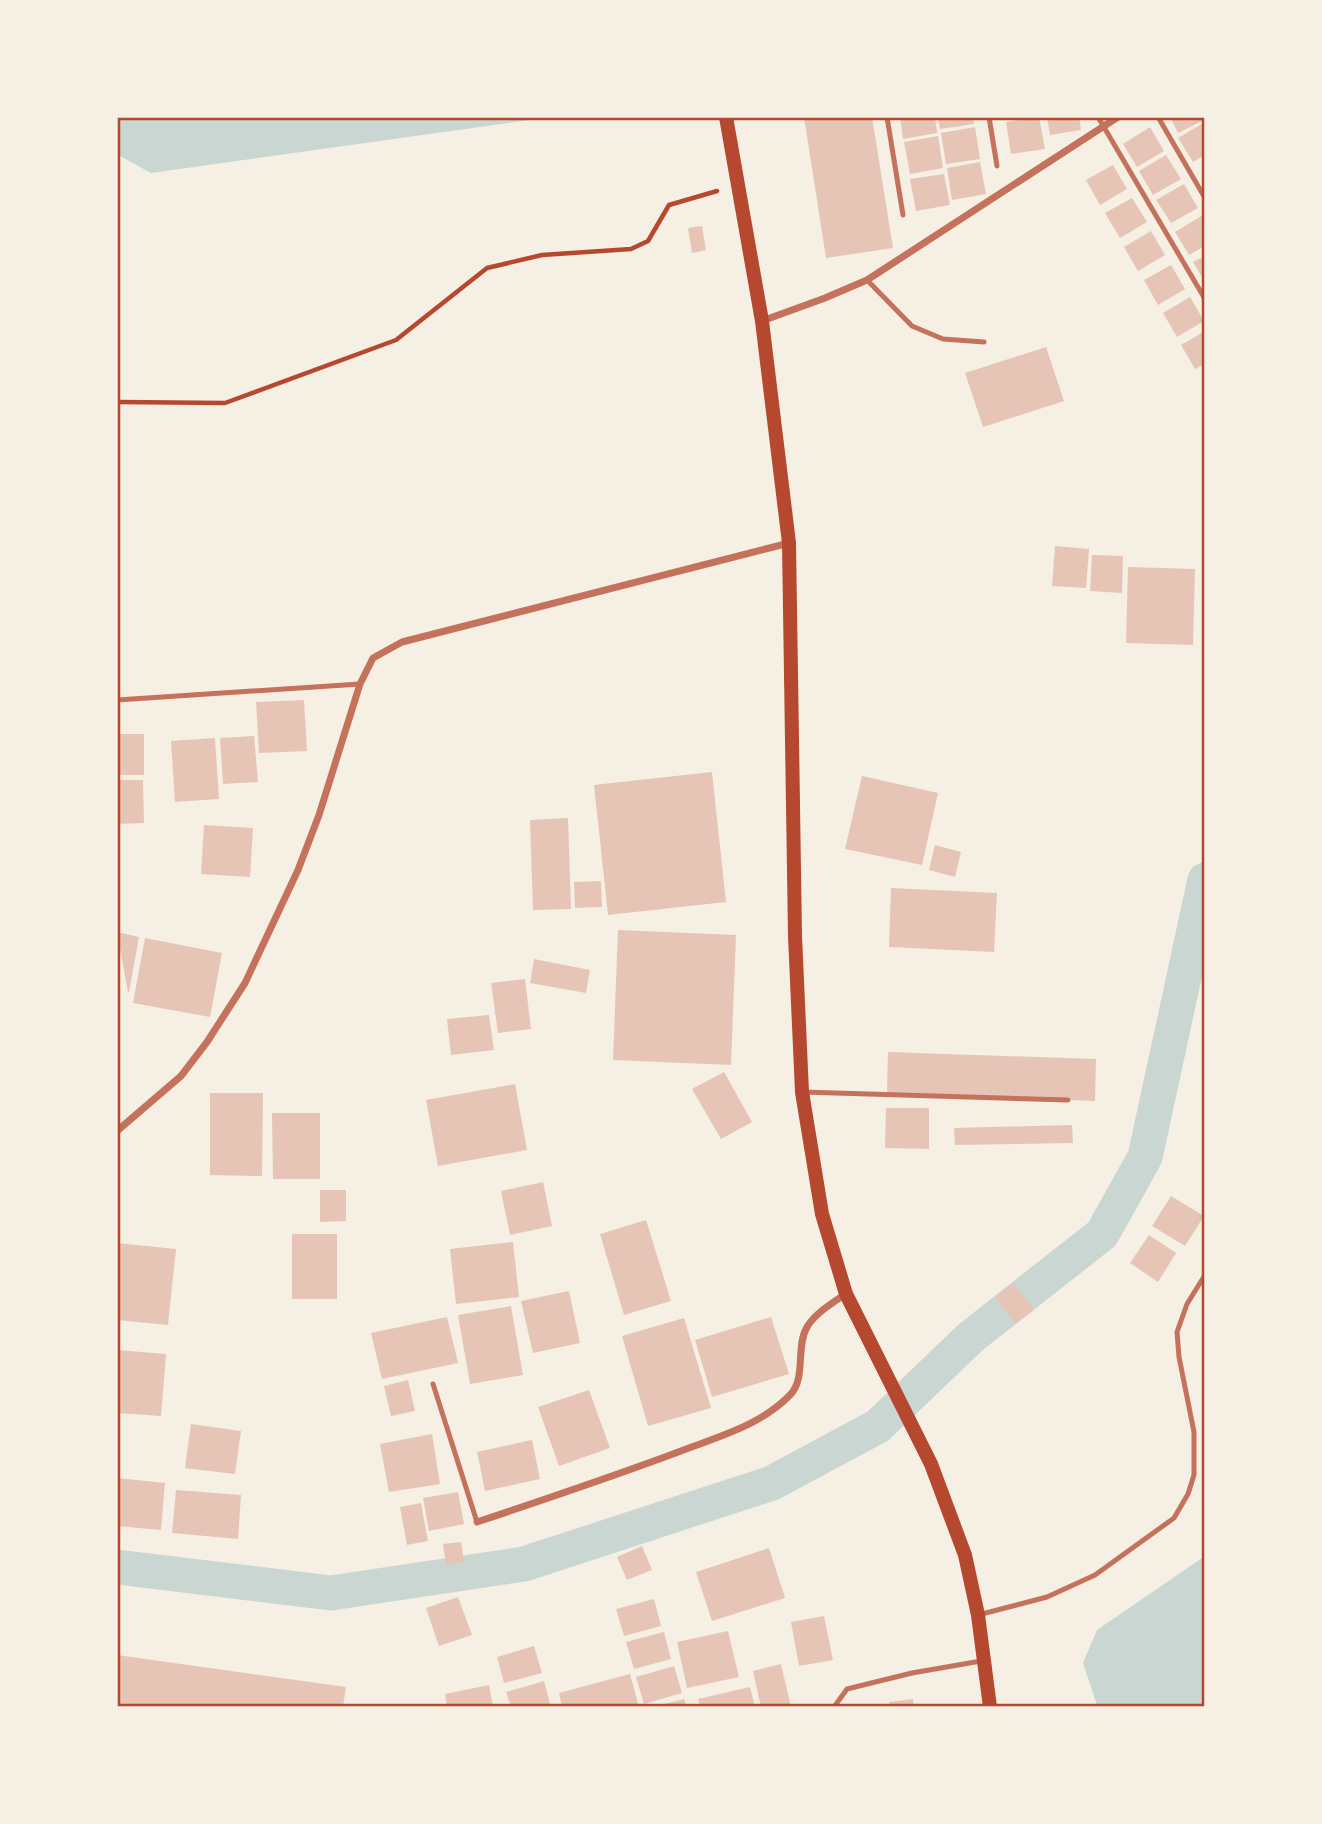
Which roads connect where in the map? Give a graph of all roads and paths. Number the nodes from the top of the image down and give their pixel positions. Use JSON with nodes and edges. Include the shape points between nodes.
{"nodes":[{"id":1,"x":726,"y":117,"type":"edge"},
{"id":2,"x":887,"y":117,"type":"edge"},
{"id":3,"x":989,"y":117,"type":"edge"},
{"id":4,"x":1098,"y":117,"type":"edge"},
{"id":5,"x":1118,"y":117,"type":"edge"},
{"id":6,"x":1158,"y":117,"type":"edge"},
{"id":7,"x":1103,"y":127,"type":"junction"},
{"id":8,"x":997,"y":166,"type":"dead end"},
{"id":9,"x":738,"y":186,"type":"junction"},
{"id":10,"x":1205,"y":198,"type":"edge"},
{"id":11,"x":904,"y":215,"type":"dead end"},
{"id":12,"x":867,"y":280,"type":"junction"},
{"id":13,"x":1205,"y":299,"type":"edge"},
{"id":14,"x":762,"y":321,"type":"junction"},
{"id":15,"x":984,"y":342,"type":"dead end"},
{"id":16,"x":117,"y":402,"type":"edge"},
{"id":17,"x":789,"y":543,"type":"junction"},
{"id":18,"x":360,"y":684,"type":"junction"},
{"id":19,"x":117,"y":700,"type":"edge"},
{"id":20,"x":802,"y":1092,"type":"junction"},
{"id":21,"x":1068,"y":1100,"type":"dead end"},
{"id":22,"x":117,"y":1131,"type":"edge"},
{"id":23,"x":1205,"y":1275,"type":"edge"},
{"id":24,"x":846,"y":1294,"type":"junction"},
{"id":25,"x":433,"y":1384,"type":"dead end"},
{"id":26,"x":477,"y":1522,"type":"joint"},
{"id":27,"x":978,"y":1615,"type":"junction"},
{"id":28,"x":985,"y":1660,"type":"junction"},
{"id":29,"x":834,"y":1707,"type":"edge"},
{"id":30,"x":990,"y":1707,"type":"edge"}],
"edges":[{"from":1,"to":9,"type":"main road"},
{"from":2,"to":11,"type":"lane"},
{"from":3,"to":8,"type":"lane"},
{"from":4,"to":7,"type":"lane"},
{"from":5,"to":7,"type":"street"},
{"from":6,"to":10,"type":"lane"},
{"from":7,"to":12,"type":"street"},
{"from":7,"to":13,"type":"lane"},
{"from":9,"to":14,"type":"main road"},
{"from":9,"to":16,"type":"path","via":[[669,205],[648,241],[631,249],[542,255],[487,268],[396,340],[225,403]]},
{"from":12,"to":14,"type":"street"},
{"from":12,"to":15,"type":"lane","via":[[912,326],[943,339]]},
{"from":14,"to":17,"type":"main road"},
{"from":17,"to":18,"type":"street","via":[[402,642],[373,659]]},
{"from":17,"to":20,"type":"main road"},
{"from":18,"to":19,"type":"lane"},
{"from":18,"to":22,"type":"street","via":[[314,826],[245,983],[181,1076]]},
{"from":20,"to":21,"type":"lane"},
{"from":20,"to":24,"type":"main road","via":[[822,1214]]},
{"from":23,"to":27,"type":"lane","via":[[1177,1332],[1194,1432],[1194,1475],[1174,1518],[1095,1575],[1047,1597]]},
{"from":24,"to":26,"type":"street","via":[[806,1328],[793,1392],[770,1413],[737,1430]]},
{"from":24,"to":27,"type":"main road","via":[[931,1464],[965,1555]]},
{"from":25,"to":26,"type":"lane"},
{"from":27,"to":28,"type":"main road"},
{"from":28,"to":29,"type":"lane","via":[[846,1689]]},
{"from":28,"to":30,"type":"main road"}]}
